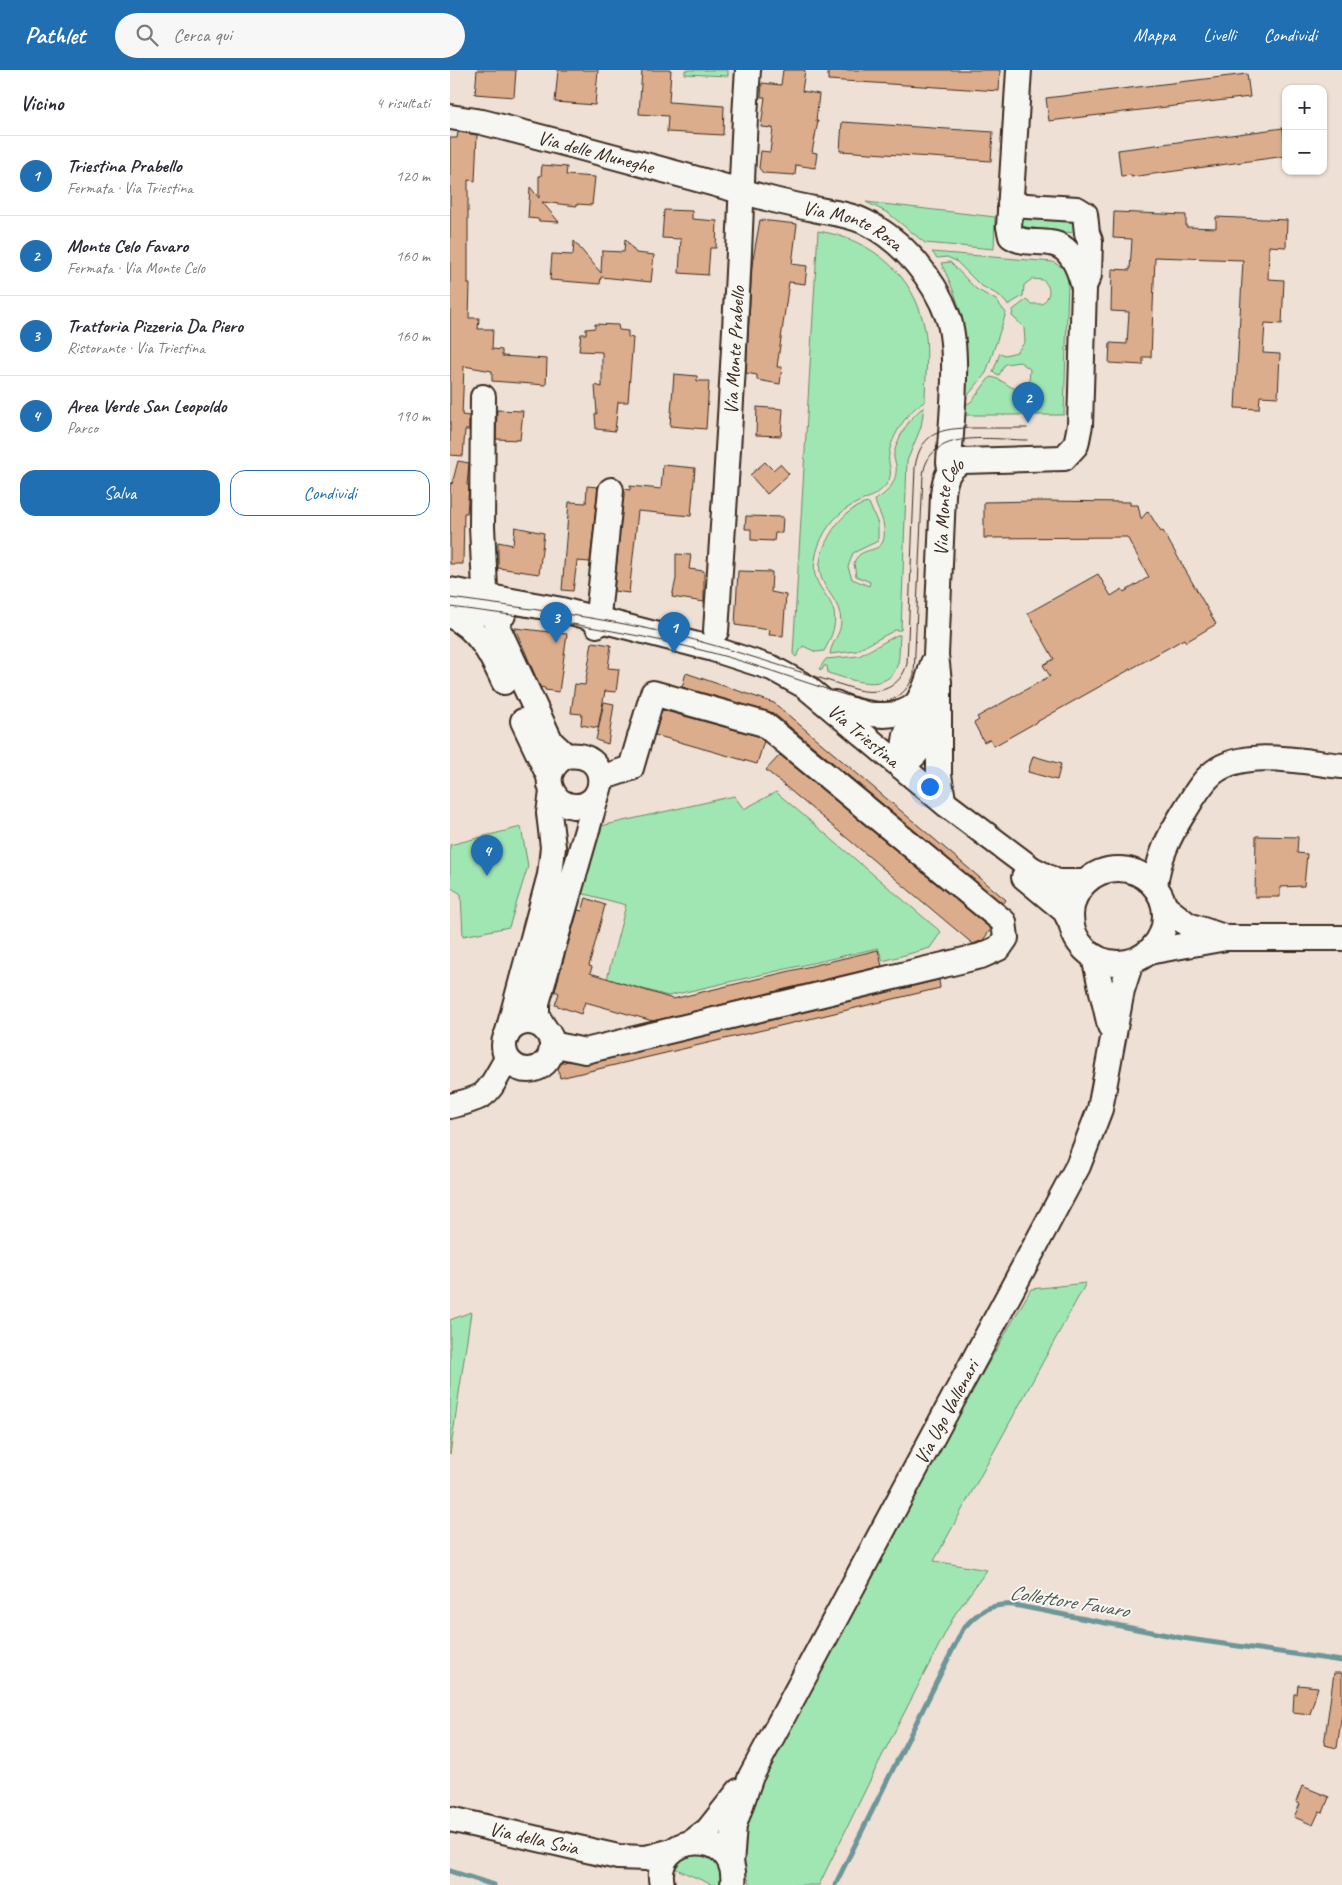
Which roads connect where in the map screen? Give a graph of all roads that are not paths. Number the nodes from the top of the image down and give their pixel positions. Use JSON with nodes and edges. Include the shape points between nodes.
{"nodes":[{"id":1,"x":748,"y":70,"type":"edge"},
{"id":2,"x":1019,"y":70,"type":"edge"},
{"id":3,"x":450,"y":117,"type":"edge"},
{"id":4,"x":740,"y":190,"type":"junction"},
{"id":5,"x":1010,"y":205,"type":"junction"},
{"id":6,"x":1087,"y":233,"type":"junction"},
{"id":7,"x":1053,"y":243,"type":"junction"},
{"id":8,"x":1084,"y":288,"type":"junction"},
{"id":9,"x":483,"y":396,"type":"dead end"},
{"id":10,"x":949,"y":473,"type":"junction"},
{"id":11,"x":611,"y":490,"type":"dead end"},
{"id":12,"x":450,"y":590,"type":"edge"},
{"id":13,"x":450,"y":608,"type":"edge"},
{"id":14,"x":492,"y":612,"type":"junction"},
{"id":15,"x":450,"y":615,"type":"edge"},
{"id":16,"x":598,"y":622,"type":"junction"},
{"id":17,"x":716,"y":630,"type":"dead end"},
{"id":18,"x":486,"y":646,"type":"junction"},
{"id":19,"x":805,"y":686,"type":"junction"},
{"id":20,"x":930,"y":692,"type":"junction"},
{"id":21,"x":566,"y":756,"type":"junction"},
{"id":22,"x":902,"y":766,"type":"junction"},
{"id":23,"x":1342,"y":766,"type":"edge"},
{"id":24,"x":551,"y":784,"type":"junction"},
{"id":25,"x":599,"y":786,"type":"junction"},
{"id":26,"x":948,"y":804,"type":"junction"},
{"id":27,"x":1173,"y":830,"type":"junction"},
{"id":28,"x":1124,"y":869,"type":"junction"},
{"id":29,"x":1085,"y":882,"type":"junction"},
{"id":30,"x":1160,"y":897,"type":"junction"},
{"id":31,"x":1071,"y":923,"type":"junction"},
{"id":32,"x":1226,"y":938,"type":"junction"},
{"id":33,"x":1342,"y":938,"type":"edge"},
{"id":34,"x":1094,"y":957,"type":"junction"},
{"id":35,"x":1140,"y":957,"type":"junction"},
{"id":36,"x":507,"y":1034,"type":"junction"},
{"id":37,"x":549,"y":1037,"type":"junction"},
{"id":38,"x":1112,"y":1038,"type":"junction"},
{"id":39,"x":507,"y":1059,"type":"junction"},
{"id":40,"x":450,"y":1106,"type":"edge"},
{"id":41,"x":751,"y":1776,"type":"junction"},
{"id":42,"x":450,"y":1819,"type":"edge"},
{"id":43,"x":682,"y":1846,"type":"junction"},
{"id":44,"x":618,"y":1857,"type":"junction"},
{"id":45,"x":732,"y":1874,"type":"edge"},
{"id":46,"x":661,"y":1884,"type":"edge"}],
"edges":[{"from":1,"to":4,"type":"street","name":"Via Monte Prabello"},
{"from":2,"to":5,"type":"street"},
{"from":3,"to":4,"type":"street","name":"Via delle Muneghe","via":[[482,122]]},
{"from":4,"to":10,"type":"street","name":"Via Monte Rosa","via":[[863,220],[895,241],[921,270],[937,296],[940,344],[937,472]]},
{"from":4,"to":17,"type":"street","name":"Via Monte Prabello","via":[[736,311]]},
{"from":5,"to":6,"type":"street","name":"Via Monte Celo","via":[[1077,209],[1085,214]]},
{"from":5,"to":7,"type":"street","via":[[1011,236],[1024,241]]},
{"from":6,"to":7,"type":"street","via":[[1076,240]]},
{"from":6,"to":8,"type":"street","name":"Via Monte Celo","via":[[1090,241],[1089,274]]},
{"from":7,"to":8,"type":"street","name":"Via Monte Celo","via":[[1076,262]]},
{"from":8,"to":10,"type":"street","name":"Via Monte Celo","via":[[1080,425],[1073,451],[1059,459],[968,460],[959,463]]},
{"from":9,"to":14,"type":"street","via":[[482,526]]},
{"from":10,"to":20,"type":"street","name":"Via Monte Celo","via":[[943,495],[936,654]]},
{"from":11,"to":16,"type":"street"},
{"from":12,"to":14,"type":"street","name":"Via Triestina"},
{"from":13,"to":14,"type":"street","name":"Via Triestina"},
{"from":14,"to":16,"type":"street","name":"Via Triestina"},
{"from":14,"to":16,"type":"street","name":"Via Triestina","via":[[562,610]]},
{"from":14,"to":18,"type":"street","via":[[482,617],[479,627]]},
{"from":14,"to":21,"type":"street","via":[[551,742]]},
{"from":15,"to":18,"type":"street","via":[[468,626]]},
{"from":16,"to":19,"type":"street","name":"Via Triestina","via":[[765,665]]},
{"from":18,"to":24,"type":"street"},
{"from":19,"to":20,"type":"street","via":[[847,709],[874,715],[908,709]]},
{"from":19,"to":22,"type":"street","name":"Via Triestina"},
{"from":20,"to":22,"type":"street","name":"Via Monte Celo","via":[[932,720],[922,747]]},
{"from":20,"to":26,"type":"street","name":"Via Monte Celo","via":[[939,775]]},
{"from":21,"to":24,"type":"street","via":[[552,768]]},
{"from":21,"to":25,"type":"street","via":[[576,754],[594,762]]},
{"from":22,"to":26,"type":"street","name":"Via Triestina"},
{"from":23,"to":27,"type":"street","via":[[1261,758],[1236,762],[1213,773],[1201,785]]},
{"from":24,"to":25,"type":"street","via":[[559,800],[575,806],[590,801]]},
{"from":24,"to":36,"type":"street","via":[[549,813],[553,847],[550,875]]},
{"from":25,"to":37,"type":"street","via":[[536,1003],[537,1016]]},
{"from":25,"to":37,"type":"street","via":[[631,768],[653,693],[764,724],[1004,922],[1006,938],[999,948],[981,956],[585,1051]]},
{"from":26,"to":29,"type":"street","via":[[1039,874],[1057,882]]},
{"from":26,"to":31,"type":"street","name":"Via Triestina","via":[[965,830],[1065,911]]},
{"from":27,"to":28,"type":"street","via":[[1137,865]]},
{"from":27,"to":30,"type":"street","via":[[1160,859]]},
{"from":28,"to":29,"type":"street","via":[[1110,869]]},
{"from":28,"to":30,"type":"street","via":[[1141,875]]},
{"from":29,"to":31,"type":"street","via":[[1071,908]]},
{"from":30,"to":32,"type":"street","via":[[1188,925]]},
{"from":30,"to":35,"type":"street","via":[[1163,932]]},
{"from":31,"to":34,"type":"street","via":[[1083,948]]},
{"from":32,"to":33,"type":"street"},
{"from":32,"to":35,"type":"street"},
{"from":34,"to":35,"type":"street","via":[[1112,962]]},
{"from":34,"to":38,"type":"street","name":"Via Ugo Vallenari"},
{"from":35,"to":38,"type":"street","name":"Via Ugo Vallenari","via":[[1122,990]]},
{"from":36,"to":37,"type":"street","via":[[520,1023],[529,1022]]},
{"from":36,"to":39,"type":"street","via":[[504,1042]]},
{"from":37,"to":39,"type":"street","via":[[548,1059],[536,1069],[520,1069]]},
{"from":38,"to":41,"type":"street","name":"Via Ugo Vallenari","via":[[1100,1109],[1078,1166]]},
{"from":39,"to":40,"type":"street","via":[[486,1094]]},
{"from":41,"to":43,"type":"street","name":"Via Ugo Vallenari","via":[[708,1830]]},
{"from":41,"to":45,"type":"street","name":"Via Ugo Vallenari","via":[[734,1825]]},
{"from":42,"to":44,"type":"street","name":"Via della Soia"},
{"from":43,"to":44,"type":"street","name":"Via della Soia","via":[[646,1858]]},
{"from":43,"to":45,"type":"street","name":"Via Ugo Vallenari","via":[[714,1845],[724,1853]]},
{"from":43,"to":46,"type":"street","name":"Via Ugo Vallenari","via":[[661,1870]]},
{"from":44,"to":46,"type":"street","name":"Via della Soia"}]}
